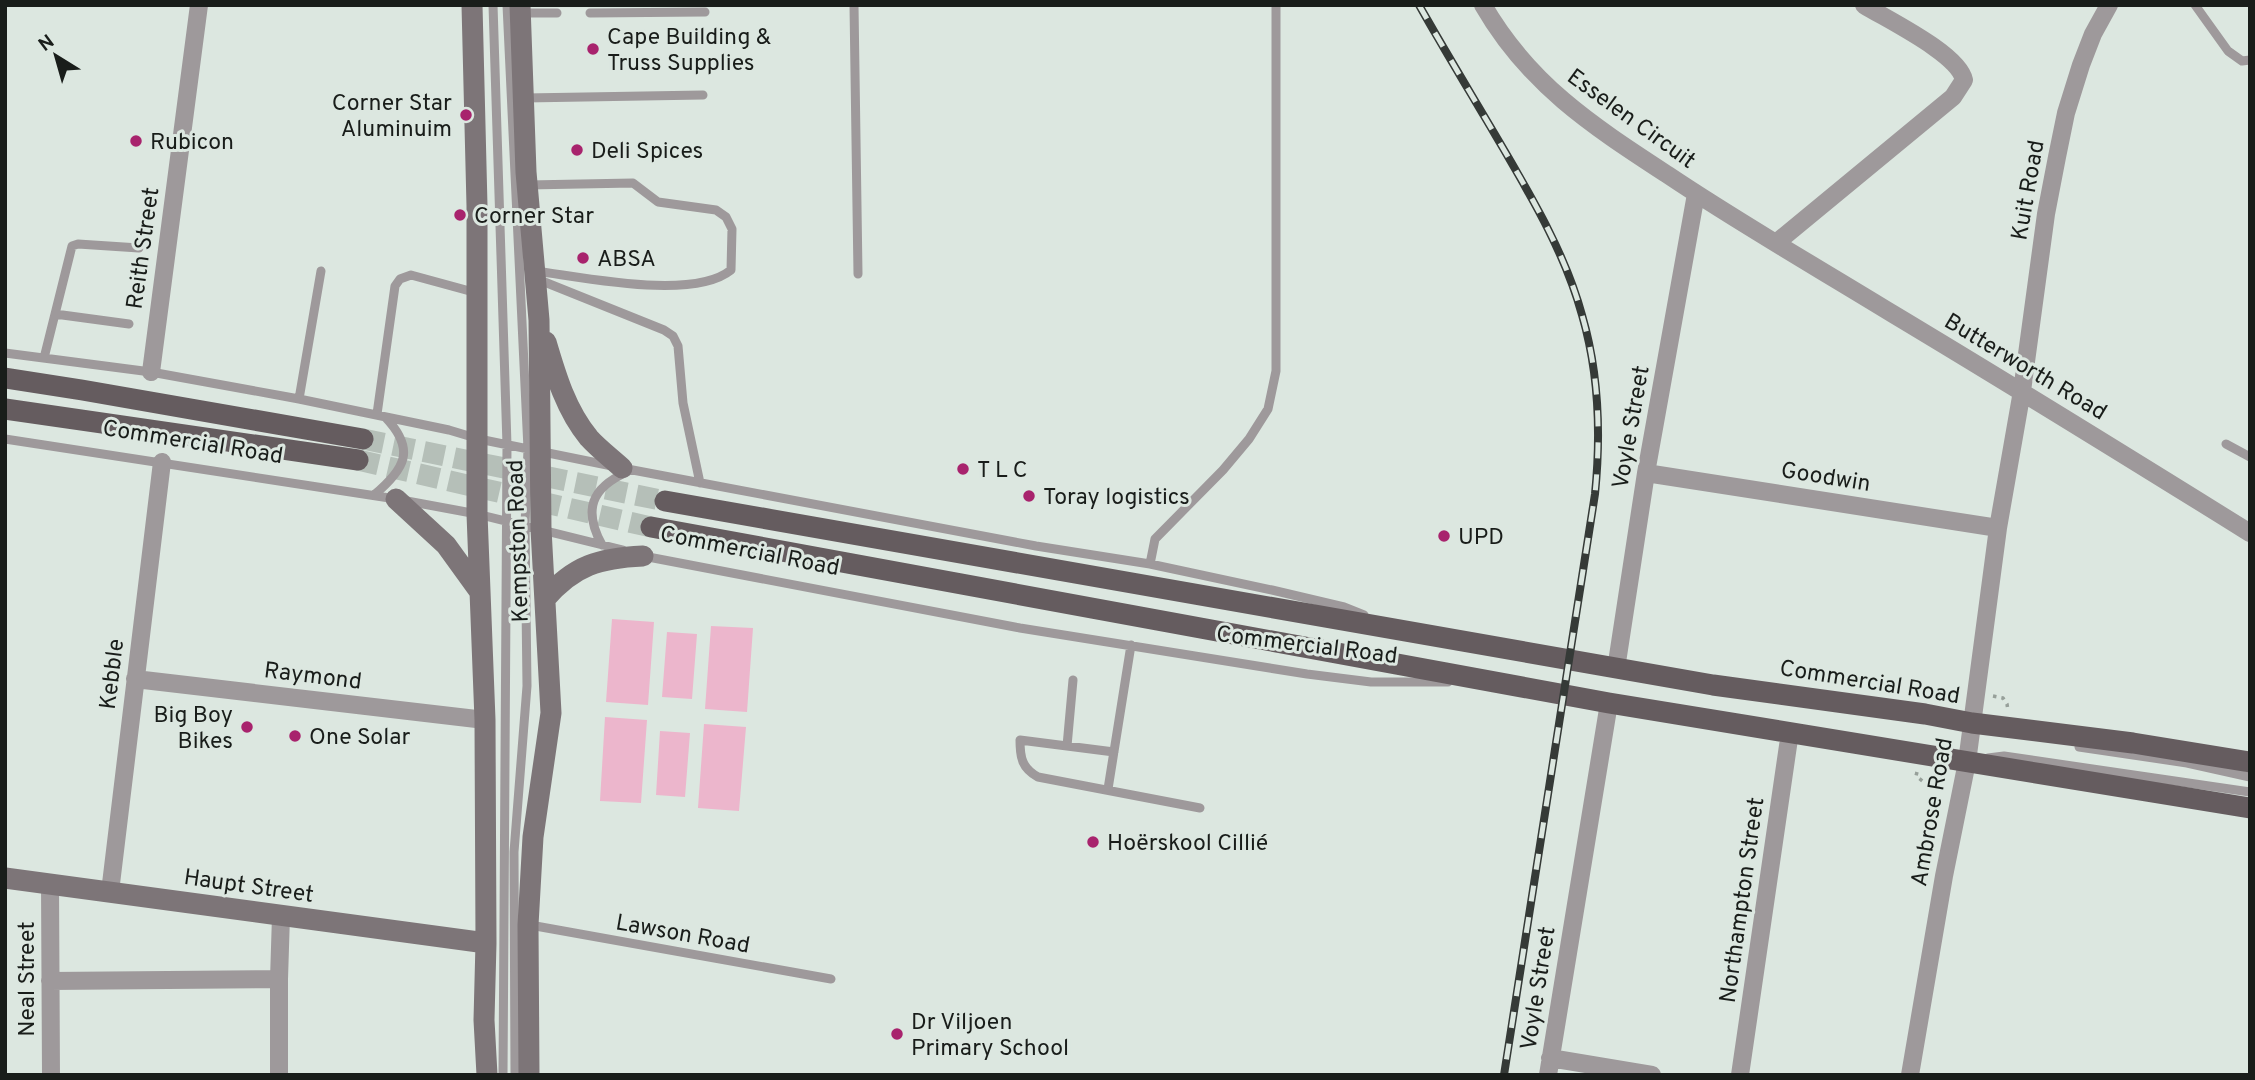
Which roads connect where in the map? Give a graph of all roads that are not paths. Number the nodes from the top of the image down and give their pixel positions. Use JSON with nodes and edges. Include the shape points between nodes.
{"nodes":[{"id":1,"x":199,"y":5,"type":"edge"},
{"id":2,"x":471,"y":5,"type":"edge"},
{"id":3,"x":493,"y":5,"type":"edge"},
{"id":4,"x":854,"y":5,"type":"edge"},
{"id":5,"x":1276,"y":5,"type":"edge"},
{"id":6,"x":1483,"y":5,"type":"edge"},
{"id":7,"x":1864,"y":5,"type":"edge"},
{"id":8,"x":2109,"y":5,"type":"edge"},
{"id":9,"x":2195,"y":5,"type":"edge"},
{"id":10,"x":516,"y":8,"type":"edge"},
{"id":11,"x":705,"y":12,"type":"dead end"},
{"id":12,"x":557,"y":13,"type":"dead end"},
{"id":13,"x":590,"y":13,"type":"dead end"},
{"id":14,"x":2250,"y":60,"type":"edge"},
{"id":15,"x":703,"y":94,"type":"dead end"},
{"id":16,"x":523,"y":99,"type":"junction"},
{"id":17,"x":528,"y":185,"type":"junction"},
{"id":18,"x":1696,"y":194,"type":"junction"},
{"id":19,"x":1776,"y":243,"type":"junction"},
{"id":20,"x":139,"y":248,"type":"dead end"},
{"id":21,"x":320,"y":271,"type":"dead end"},
{"id":22,"x":536,"y":274,"type":"junction"},
{"id":23,"x":858,"y":274,"type":"dead end"},
{"id":24,"x":478,"y":294,"type":"junction"},
{"id":25,"x":55,"y":314,"type":"junction"},
{"id":26,"x":539,"y":320,"type":"junction"},
{"id":27,"x":129,"y":324,"type":"dead end"},
{"id":28,"x":5,"y":353,"type":"edge"},
{"id":29,"x":44,"y":358,"type":"junction"},
{"id":30,"x":151,"y":372,"type":"junction"},
{"id":31,"x":5,"y":378,"type":"edge"},
{"id":32,"x":2022,"y":391,"type":"junction"},
{"id":33,"x":299,"y":399,"type":"junction"},
{"id":34,"x":5,"y":409,"type":"edge"},
{"id":35,"x":381,"y":415,"type":"junction"},
{"id":36,"x":5,"y":439,"type":"edge"},
{"id":37,"x":363,"y":439,"type":"tunnel mouth"},
{"id":38,"x":479,"y":439,"type":"junction"},
{"id":39,"x":2226,"y":444,"type":"dead end"},
{"id":40,"x":507,"y":445,"type":"junction"},
{"id":41,"x":534,"y":450,"type":"junction"},
{"id":42,"x":2250,"y":457,"type":"edge"},
{"id":43,"x":358,"y":460,"type":"tunnel mouth"},
{"id":44,"x":162,"y":462,"type":"junction"},
{"id":45,"x":627,"y":469,"type":"junction"},
{"id":46,"x":1646,"y":473,"type":"junction"},
{"id":47,"x":700,"y":482,"type":"junction"},
{"id":48,"x":374,"y":495,"type":"junction"},
{"id":49,"x":396,"y":499,"type":"junction"},
{"id":50,"x":666,"y":501,"type":"tunnel mouth"},
{"id":51,"x":477,"y":514,"type":"junction"},
{"id":52,"x":505,"y":521,"type":"junction"},
{"id":53,"x":533,"y":527,"type":"junction"},
{"id":54,"x":651,"y":527,"type":"tunnel mouth"},
{"id":55,"x":1998,"y":528,"type":"junction"},
{"id":56,"x":2250,"y":533,"type":"edge"},
{"id":57,"x":602,"y":545,"type":"junction"},
{"id":58,"x":643,"y":556,"type":"junction"},
{"id":59,"x":1150,"y":564,"type":"junction"},
{"id":60,"x":480,"y":592,"type":"junction"},
{"id":61,"x":545,"y":599,"type":"junction"},
{"id":62,"x":1401,"y":629,"type":"junction"},
{"id":63,"x":1131,"y":645,"type":"junction"},
{"id":64,"x":1616,"y":669,"type":"junction"},
{"id":65,"x":135,"y":679,"type":"junction"},
{"id":66,"x":1073,"y":680,"type":"dead end"},
{"id":67,"x":1494,"y":681,"type":"junction"},
{"id":68,"x":1609,"y":703,"type":"junction"},
{"id":69,"x":485,"y":720,"type":"junction"},
{"id":70,"x":1972,"y":723,"type":"junction"},
{"id":71,"x":1790,"y":732,"type":"junction"},
{"id":72,"x":1067,"y":746,"type":"junction"},
{"id":73,"x":1114,"y":752,"type":"junction"},
{"id":74,"x":1968,"y":762,"type":"junction"},
{"id":75,"x":2250,"y":762,"type":"edge"},
{"id":76,"x":2250,"y":777,"type":"edge"},
{"id":77,"x":1108,"y":789,"type":"junction"},
{"id":78,"x":2250,"y":792,"type":"edge"},
{"id":79,"x":1200,"y":808,"type":"dead end"},
{"id":80,"x":2250,"y":808,"type":"edge"},
{"id":81,"x":5,"y":878,"type":"edge"},
{"id":82,"x":50,"y":884,"type":"junction"},
{"id":83,"x":110,"y":892,"type":"junction"},
{"id":84,"x":281,"y":916,"type":"junction"},
{"id":85,"x":528,"y":925,"type":"junction"},
{"id":86,"x":486,"y":943,"type":"junction"},
{"id":87,"x":278,"y":979,"type":"junction"},
{"id":88,"x":831,"y":979,"type":"dead end"},
{"id":89,"x":50,"y":981,"type":"junction"},
{"id":90,"x":1549,"y":1066,"type":"edge"},
{"id":91,"x":51,"y":1075,"type":"edge"},
{"id":92,"x":279,"y":1075,"type":"edge"},
{"id":93,"x":487,"y":1075,"type":"edge"},
{"id":94,"x":503,"y":1075,"type":"edge"},
{"id":95,"x":515,"y":1075,"type":"edge"},
{"id":96,"x":529,"y":1075,"type":"edge"},
{"id":97,"x":1653,"y":1075,"type":"edge"},
{"id":98,"x":1740,"y":1075,"type":"edge"},
{"id":99,"x":1910,"y":1075,"type":"edge"}],
"edges":[{"from":1,"to":30,"type":"street","name":"Reith Street"},
{"from":2,"to":24,"type":"main road","name":"Kempston Road"},
{"from":3,"to":40,"type":"lane"},
{"from":4,"to":23,"type":"lane"},
{"from":5,"to":59,"type":"lane","via":[[1276,371],[1268,409],[1223,470],[1155,539]]},
{"from":6,"to":18,"type":"street","name":"Esselen Circuit","via":[[1521,60],[1552,92],[1585,120]]},
{"from":7,"to":19,"type":"street","via":[[1937,49],[1962,71],[1964,80],[1953,97]]},
{"from":8,"to":32,"type":"street","name":"Kuit Road","via":[[2093,34],[2066,113],[2046,214]]},
{"from":9,"to":14,"type":"lane","via":[[2228,51],[2242,61]]},
{"from":10,"to":12,"type":"lane"},
{"from":10,"to":16,"type":"main road","name":"Kempston Road"},
{"from":10,"to":41,"type":"lane"},
{"from":11,"to":13,"type":"lane"},
{"from":15,"to":16,"type":"lane"},
{"from":16,"to":17,"type":"main road","name":"Kempston Road"},
{"from":17,"to":22,"type":"main road","name":"Kempston Road"},
{"from":17,"to":22,"type":"lane","via":[[633,183],[658,202],[716,209],[733,229],[731,270],[711,281],[653,286]]},
{"from":18,"to":19,"type":"street","name":"Esselen Circuit"},
{"from":18,"to":46,"type":"street","name":"Voyle Street"},
{"from":19,"to":32,"type":"street","name":"Butterworth Road"},
{"from":20,"to":25,"type":"lane","via":[[72,246]]},
{"from":21,"to":33,"type":"lane"},
{"from":22,"to":26,"type":"main road","name":"Kempston Road"},
{"from":22,"to":47,"type":"lane","via":[[673,336]]},
{"from":24,"to":35,"type":"lane","via":[[411,275],[400,279],[395,286]]},
{"from":24,"to":38,"type":"main road","name":"Kempston Road"},
{"from":25,"to":27,"type":"lane"},
{"from":25,"to":29,"type":"lane"},
{"from":26,"to":41,"type":"main road","name":"Kempston Road"},
{"from":26,"to":45,"type":"main road","via":[[570,408],[592,440]]},
{"from":28,"to":29,"type":"lane","name":"Commercial Road"},
{"from":29,"to":30,"type":"lane","name":"Commercial Road"},
{"from":30,"to":33,"type":"lane","name":"Commercial Road"},
{"from":31,"to":37,"type":"main road","name":"Commercial Road"},
{"from":32,"to":55,"type":"street","name":"Ambrose Road"},
{"from":32,"to":56,"type":"street","name":"Butterworth Road"},
{"from":33,"to":35,"type":"lane","name":"Commercial Road"},
{"from":34,"to":43,"type":"main road","name":"Commercial Road"},
{"from":35,"to":38,"type":"lane","name":"Commercial Road"},
{"from":35,"to":48,"type":"lane","via":[[400,434],[404,453],[393,478]]},
{"from":36,"to":44,"type":"lane","name":"Commercial Road"},
{"from":38,"to":40,"type":"lane","name":"Commercial Road"},
{"from":38,"to":51,"type":"main road","name":"Kempston Road"},
{"from":39,"to":42,"type":"lane"},
{"from":40,"to":41,"type":"lane","name":"Commercial Road"},
{"from":40,"to":52,"type":"lane"},
{"from":41,"to":45,"type":"lane","name":"Commercial Road"},
{"from":41,"to":53,"type":"main road","name":"Kempston Road"},
{"from":44,"to":48,"type":"lane","name":"Commercial Road"},
{"from":44,"to":65,"type":"street","name":"Kebble"},
{"from":45,"to":47,"type":"lane","name":"Commercial Road"},
{"from":45,"to":57,"type":"lane","via":[[593,501],[592,521]]},
{"from":46,"to":55,"type":"street","name":"Goodwin"},
{"from":46,"to":64,"type":"street","name":"Voyle Street"},
{"from":47,"to":59,"type":"lane","name":"Commercial Road"},
{"from":48,"to":49,"type":"lane","name":"Commercial Road"},
{"from":49,"to":51,"type":"lane","name":"Commercial Road"},
{"from":49,"to":60,"type":"main road","via":[[446,545]]},
{"from":50,"to":62,"type":"main road","name":"Commercial Road"},
{"from":51,"to":52,"type":"lane","name":"Commercial Road"},
{"from":51,"to":60,"type":"main road","name":"Kempston Road"},
{"from":52,"to":53,"type":"lane","name":"Commercial Road"},
{"from":52,"to":94,"type":"lane"},
{"from":53,"to":57,"type":"lane","name":"Commercial Road"},
{"from":53,"to":61,"type":"main road","name":"Kempston Road"},
{"from":53,"to":95,"type":"lane","via":[[514,852]]},
{"from":54,"to":67,"type":"main road","name":"Commercial Road"},
{"from":55,"to":70,"type":"street","name":"Ambrose Road"},
{"from":57,"to":58,"type":"lane","name":"Commercial Road"},
{"from":58,"to":61,"type":"main road","via":[[613,558],[584,567]]},
{"from":58,"to":63,"type":"lane","name":"Commercial Road"},
{"from":59,"to":62,"type":"lane","name":"Commercial Road","via":[[1344,607]]},
{"from":60,"to":69,"type":"main road","name":"Kempston Road"},
{"from":61,"to":85,"type":"main road","name":"Kempston Road","via":[[551,713],[533,837]]},
{"from":62,"to":64,"type":"main road","name":"Commercial Road"},
{"from":63,"to":67,"type":"lane","name":"Commercial Road","via":[[1371,682]]},
{"from":63,"to":73,"type":"lane"},
{"from":64,"to":70,"type":"main road","name":"Commercial Road"},
{"from":65,"to":69,"type":"street","name":"Raymond"},
{"from":65,"to":83,"type":"street","name":"Kebble"},
{"from":66,"to":72,"type":"lane"},
{"from":67,"to":68,"type":"main road","name":"Commercial Road"},
{"from":68,"to":71,"type":"main road","name":"Commercial Road"},
{"from":68,"to":90,"type":"street","name":"Voyle Street"},
{"from":69,"to":86,"type":"main road","name":"Kempston Road"},
{"from":70,"to":74,"type":"street","name":"Ambrose Road"},
{"from":70,"to":75,"type":"main road","name":"Commercial Road"},
{"from":70,"to":76,"type":"lane","via":[[2009,736]]},
{"from":71,"to":74,"type":"main road","name":"Commercial Road"},
{"from":71,"to":98,"type":"street","name":"Northampton Street"},
{"from":72,"to":73,"type":"lane"},
{"from":72,"to":77,"type":"lane","via":[[1020,740],[1020,756],[1029,772],[1038,777]]},
{"from":73,"to":77,"type":"lane"},
{"from":74,"to":78,"type":"lane","via":[[2004,756]]},
{"from":74,"to":80,"type":"main road","name":"Commercial Road"},
{"from":74,"to":99,"type":"street","name":"Ambrose Road"},
{"from":77,"to":79,"type":"lane"},
{"from":81,"to":82,"type":"main road","name":"Haupt Street"},
{"from":82,"to":83,"type":"main road","name":"Haupt Street"},
{"from":82,"to":89,"type":"street","name":"Neal Street"},
{"from":83,"to":84,"type":"main road","name":"Haupt Street"},
{"from":84,"to":86,"type":"main road","name":"Haupt Street"},
{"from":84,"to":87,"type":"street"},
{"from":85,"to":88,"type":"lane","name":"Lawson Road"},
{"from":85,"to":96,"type":"main road","name":"Kempston Road"},
{"from":86,"to":93,"type":"main road","name":"Kempston Road"},
{"from":87,"to":89,"type":"street"},
{"from":87,"to":92,"type":"street"},
{"from":89,"to":91,"type":"street","name":"Neal Street"},
{"from":90,"to":97,"type":"street"}]}
